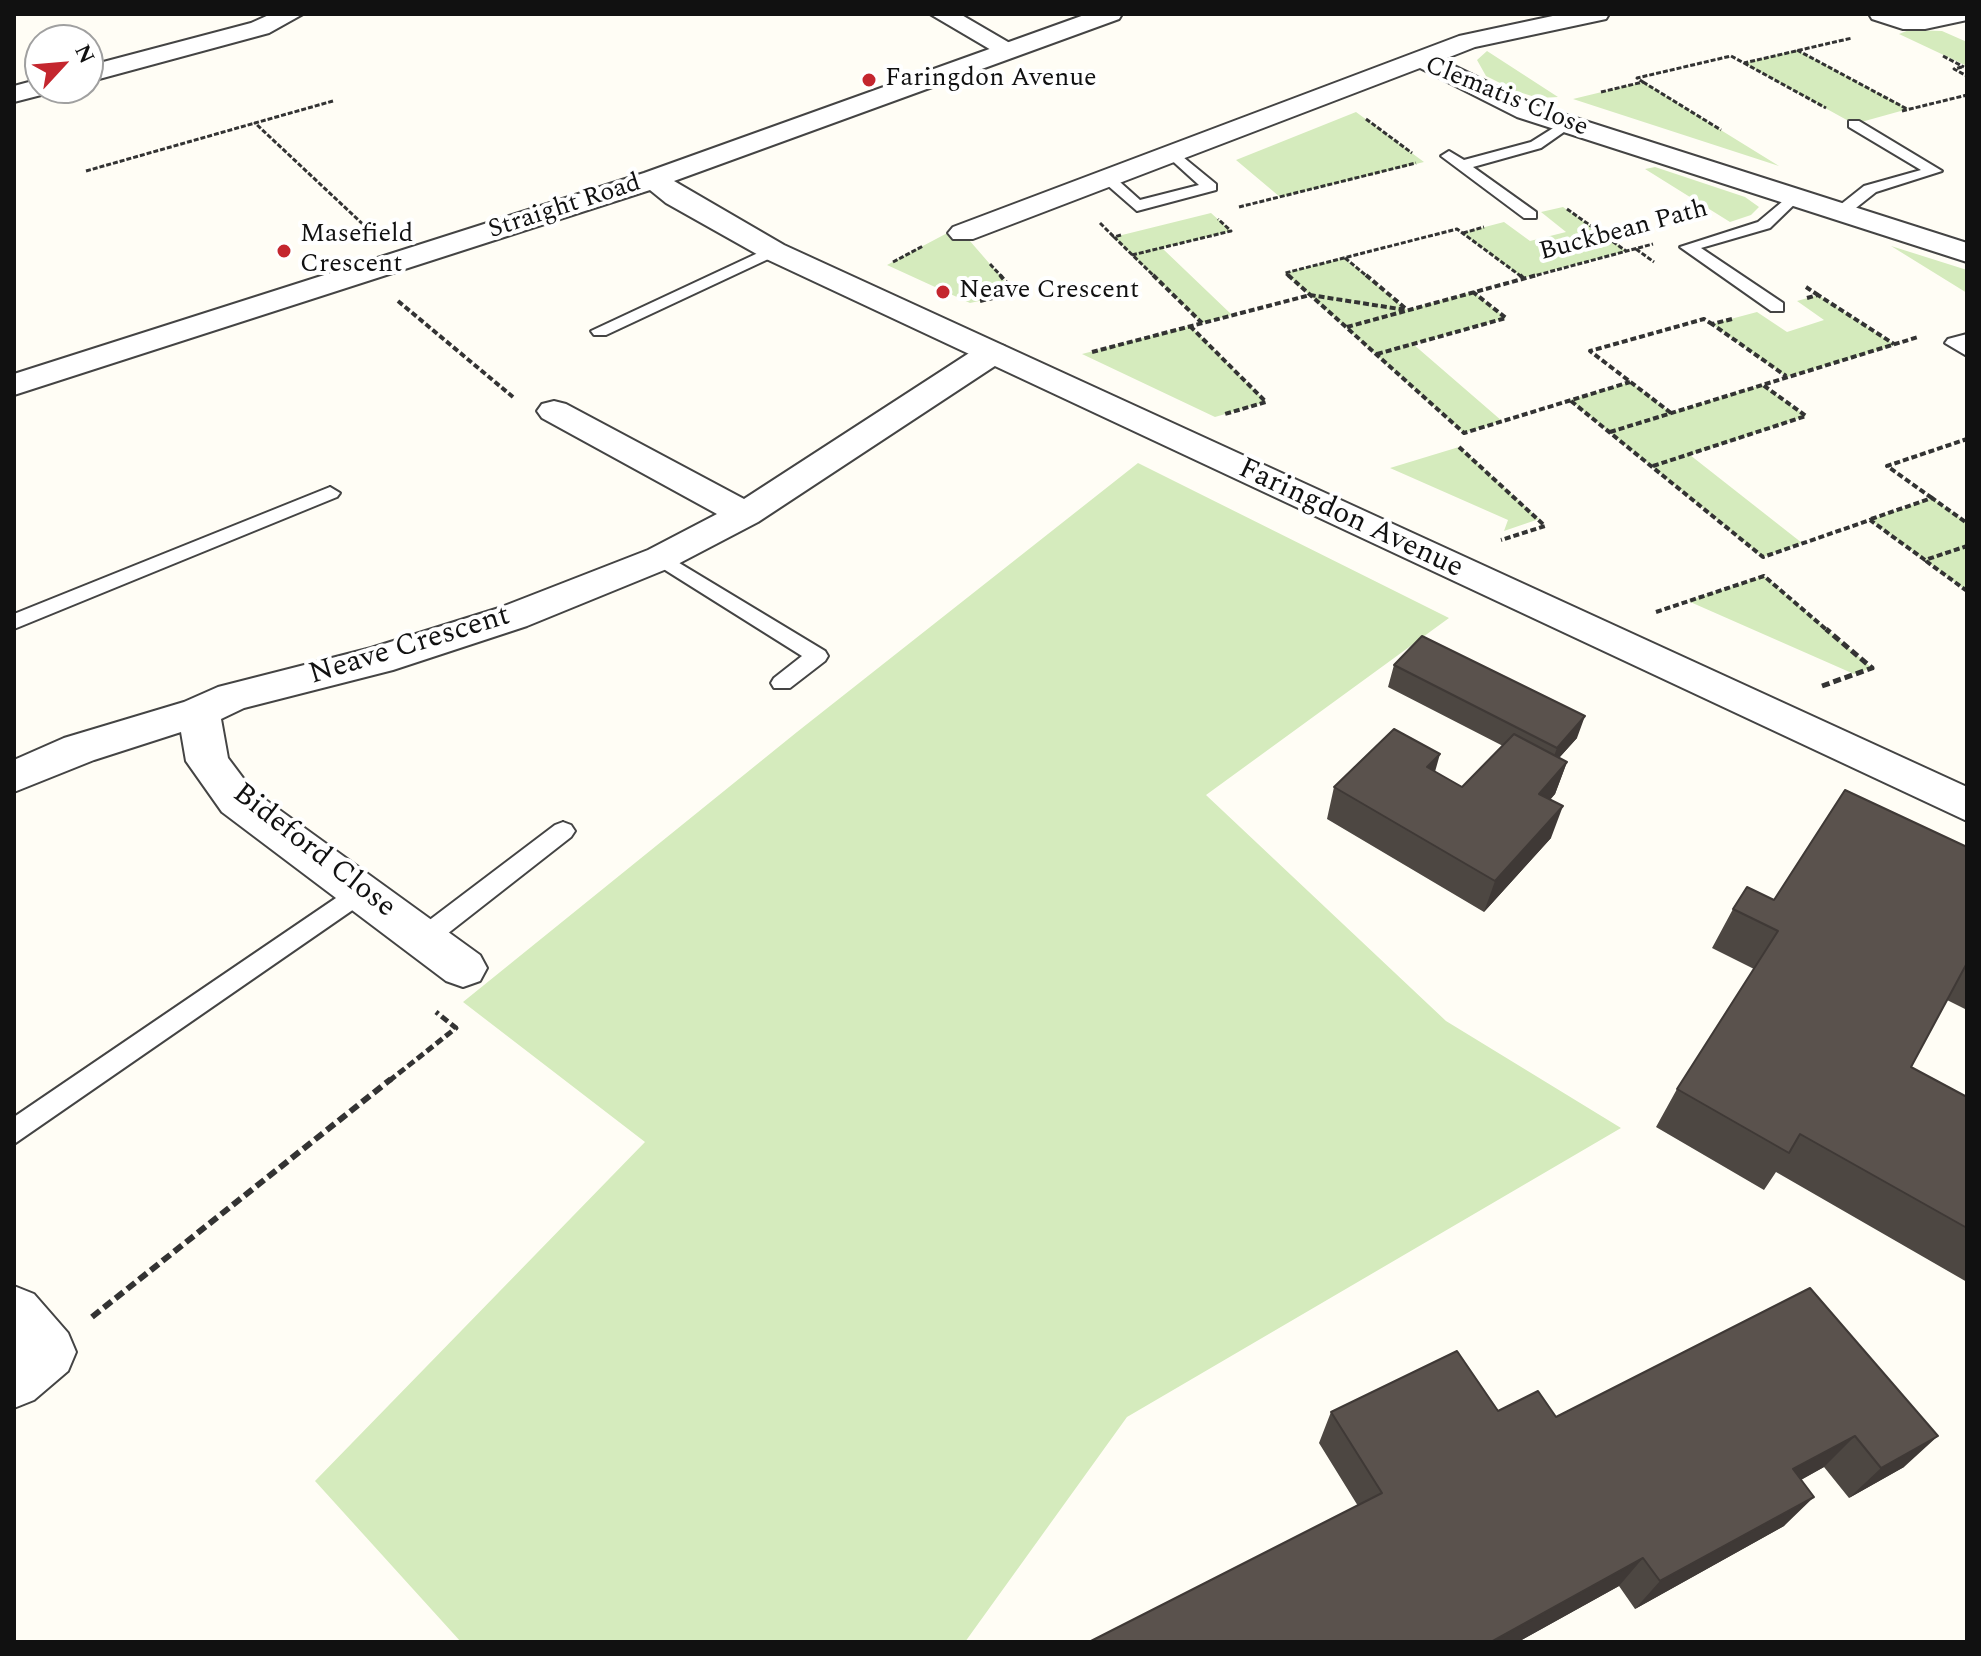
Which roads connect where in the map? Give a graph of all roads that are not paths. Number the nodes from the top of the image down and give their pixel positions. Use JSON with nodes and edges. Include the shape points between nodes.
{"nodes":[{"id":1,"x":291,"y":14,"type":"edge"},
{"id":2,"x":942,"y":14,"type":"edge"},
{"id":3,"x":1110,"y":14,"type":"edge"},
{"id":4,"x":1597,"y":14,"type":"edge"},
{"id":5,"x":1960,"y":14,"type":"edge"},
{"id":6,"x":1892,"y":18,"type":"edge"},
{"id":7,"x":1007,"y":49,"type":"junction"},
{"id":8,"x":1421,"y":59,"type":"junction"},
{"id":9,"x":104,"y":70,"type":"edge"},
{"id":10,"x":1566,"y":124,"type":"junction"},
{"id":11,"x":1854,"y":124,"type":"road end"},
{"id":12,"x":1172,"y":153,"type":"junction"},
{"id":13,"x":1106,"y":177,"type":"junction"},
{"id":14,"x":654,"y":179,"type":"junction"},
{"id":15,"x":1795,"y":196,"type":"junction"},
{"id":16,"x":1841,"y":212,"type":"junction"},
{"id":17,"x":1530,"y":215,"type":"dead end"},
{"id":18,"x":963,"y":233,"type":"road end"},
{"id":19,"x":773,"y":251,"type":"junction"},
{"id":20,"x":1967,"y":253,"type":"edge"},
{"id":21,"x":1777,"y":307,"type":"dead end"},
{"id":22,"x":600,"y":331,"type":"dead end"},
{"id":23,"x":1009,"y":362,"type":"junction"},
{"id":24,"x":14,"y":385,"type":"edge"},
{"id":25,"x":554,"y":411,"type":"road end"},
{"id":26,"x":330,"y":493,"type":"dead end"},
{"id":27,"x":745,"y":514,"type":"junction"},
{"id":28,"x":661,"y":558,"type":"junction"},
{"id":29,"x":14,"y":622,"type":"edge"},
{"id":30,"x":782,"y":683,"type":"dead end"},
{"id":31,"x":199,"y":712,"type":"junction"},
{"id":32,"x":14,"y":777,"type":"edge"},
{"id":33,"x":1967,"y":805,"type":"edge"},
{"id":34,"x":563,"y":831,"type":"dead end"},
{"id":35,"x":361,"y":891,"type":"junction"},
{"id":36,"x":424,"y":938,"type":"junction"},
{"id":37,"x":463,"y":968,"type":"road end"},
{"id":38,"x":14,"y":1132,"type":"edge"}],
"edges":[{"from":1,"to":9,"type":"street","via":[[260,28]]},
{"from":2,"to":7,"type":"street"},
{"from":3,"to":7,"type":"street","name":"Straight Road"},
{"from":4,"to":8,"type":"street","via":[[1468,41]]},
{"from":5,"to":6,"type":"street","via":[[1925,22]]},
{"from":7,"to":14,"type":"street","name":"Straight Road"},
{"from":8,"to":10,"type":"street","name":"Clematis Close","via":[[1526,111]]},
{"from":8,"to":12,"type":"street","name":"Clematis Close"},
{"from":10,"to":15,"type":"street","name":"Clematis Close"},
{"from":10,"to":17,"type":"lane","via":[[1536,145],[1455,161]]},
{"from":11,"to":16,"type":"lane","via":[[1934,171],[1870,189]]},
{"from":12,"to":13,"type":"street","name":"Clematis Close"},
{"from":12,"to":13,"type":"lane","via":[[1210,187],[1137,206]]},
{"from":13,"to":18,"type":"street","name":"Clematis Close"},
{"from":14,"to":19,"type":"street","name":"Faringdon Avenue","via":[[676,197]]},
{"from":14,"to":24,"type":"street","name":"Straight Road"},
{"from":15,"to":16,"type":"street","name":"Clematis Close"},
{"from":15,"to":21,"type":"lane","via":[[1764,225],[1688,247]]},
{"from":16,"to":20,"type":"street","name":"Clematis Close"},
{"from":19,"to":22,"type":"lane"},
{"from":19,"to":23,"type":"street","name":"Faringdon Avenue"},
{"from":23,"to":27,"type":"street","name":"Neave Crescent"},
{"from":23,"to":33,"type":"street","name":"Faringdon Avenue"},
{"from":25,"to":27,"type":"street"},
{"from":26,"to":29,"type":"lane"},
{"from":27,"to":28,"type":"street","name":"Neave Crescent"},
{"from":28,"to":30,"type":"lane","via":[[817,656]]},
{"from":28,"to":31,"type":"street","name":"Neave Crescent","via":[[513,617],[379,660],[232,697]]},
{"from":31,"to":32,"type":"street","name":"Neave Crescent","via":[[79,749]]},
{"from":31,"to":35,"type":"street","name":"Bideford Close","via":[[207,761],[237,801]]},
{"from":34,"to":36,"type":"lane"},
{"from":35,"to":36,"type":"street","name":"Bideford Close"},
{"from":35,"to":38,"type":"lane"},
{"from":36,"to":37,"type":"street","name":"Bideford Close"}]}
